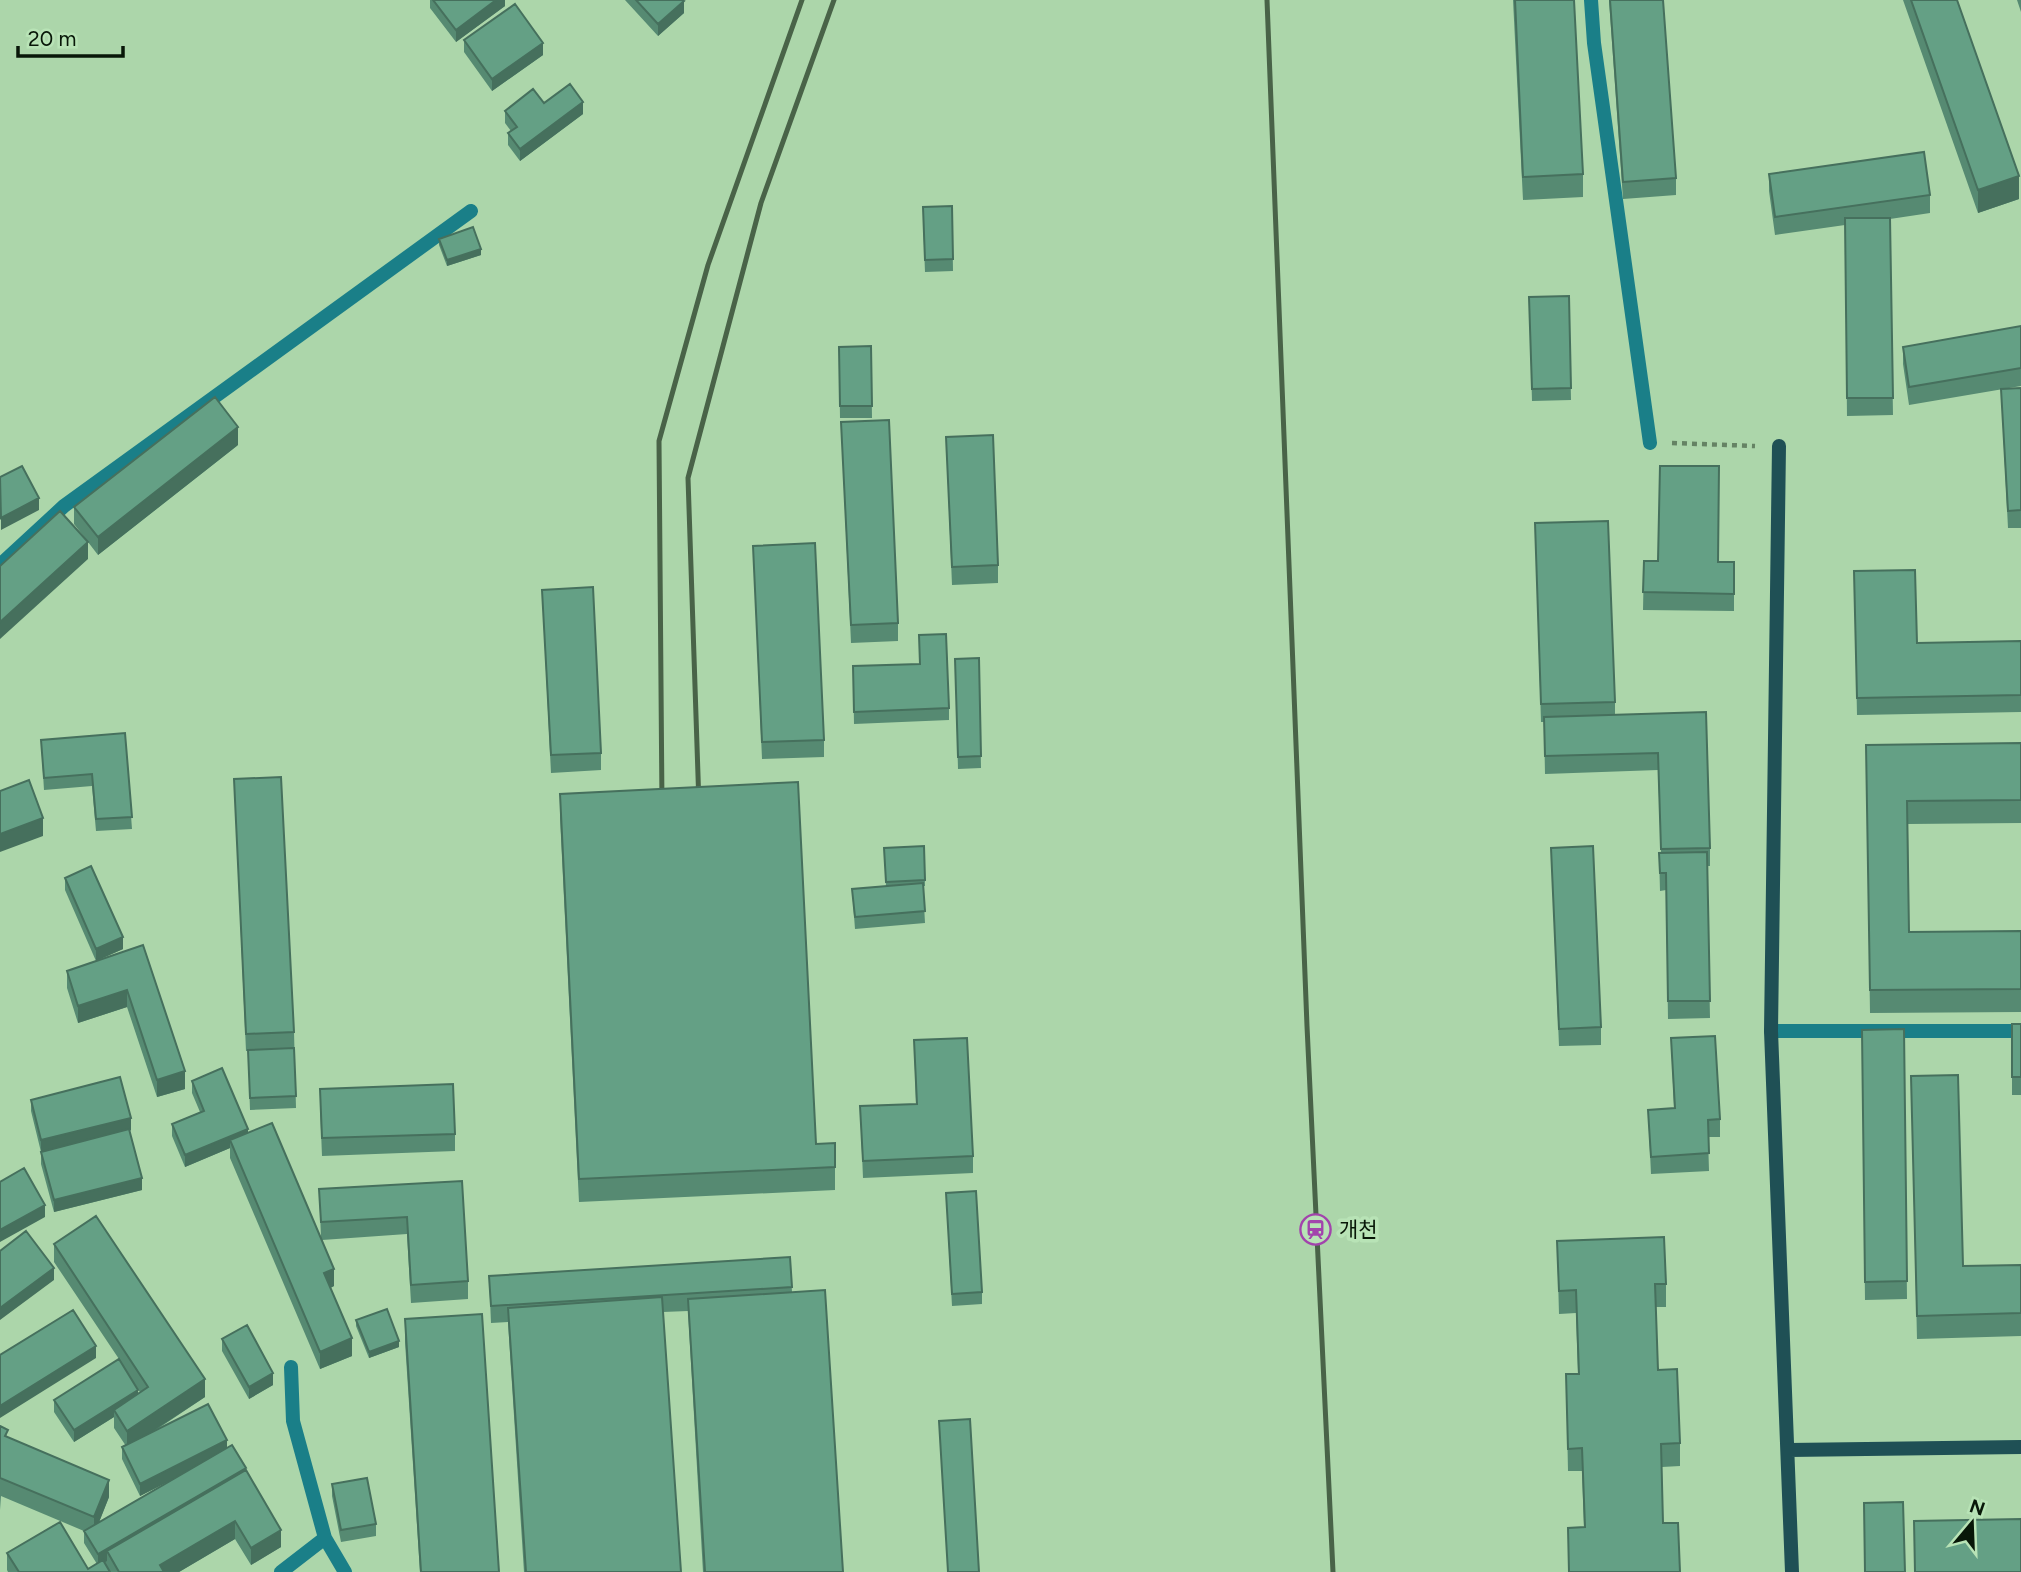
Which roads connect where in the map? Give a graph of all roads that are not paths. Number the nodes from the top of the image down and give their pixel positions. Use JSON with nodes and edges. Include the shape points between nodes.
{"nodes":[{"id":1,"x":1591,"y":0,"type":"edge"},
{"id":2,"x":471,"y":211,"type":"dead end"},
{"id":3,"x":1650,"y":443,"type":"road end"},
{"id":4,"x":1779,"y":446,"type":"road end"},
{"id":5,"x":0,"y":565,"type":"edge"},
{"id":6,"x":1771,"y":1031,"type":"junction"},
{"id":7,"x":2021,"y":1031,"type":"edge"},
{"id":8,"x":291,"y":1367,"type":"dead end"},
{"id":9,"x":2021,"y":1447,"type":"edge"},
{"id":10,"x":1789,"y":1450,"type":"junction"},
{"id":11,"x":325,"y":1538,"type":"junction"},
{"id":12,"x":281,"y":1572,"type":"edge"},
{"id":13,"x":345,"y":1572,"type":"edge"},
{"id":14,"x":1792,"y":1572,"type":"edge"}],
"edges":[{"from":1,"to":3,"type":"street"},
{"from":2,"to":5,"type":"street","via":[[64,506]]},
{"from":4,"to":6,"type":"main road"},
{"from":6,"to":7,"type":"street"},
{"from":6,"to":10,"type":"main road"},
{"from":8,"to":11,"type":"street","via":[[293,1421]]},
{"from":9,"to":10,"type":"main road"},
{"from":10,"to":14,"type":"main road"},
{"from":11,"to":12,"type":"street"},
{"from":11,"to":13,"type":"street"}]}
